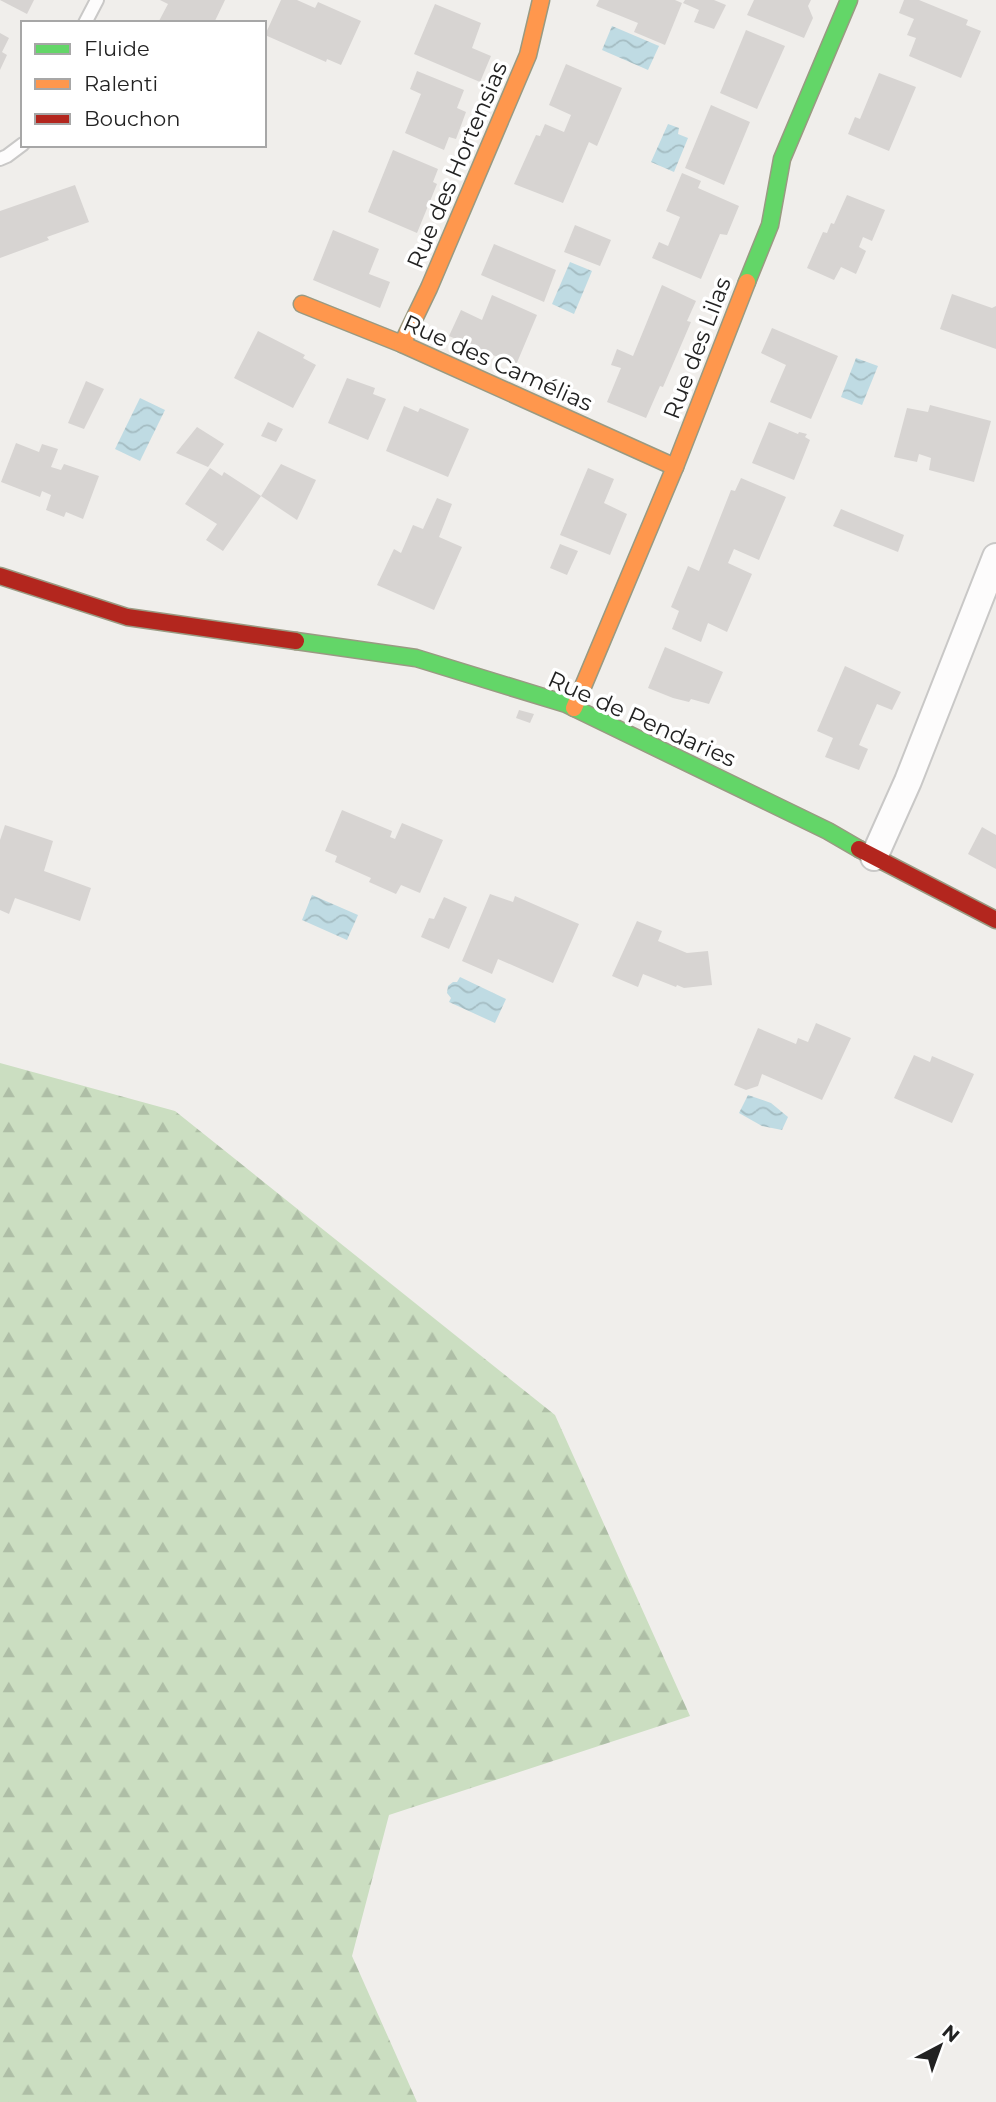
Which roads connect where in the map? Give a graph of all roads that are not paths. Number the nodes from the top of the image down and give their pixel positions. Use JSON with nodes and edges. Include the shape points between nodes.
{"nodes":[{"id":1,"x":97,"y":0,"type":"edge"},
{"id":2,"x":541,"y":0,"type":"edge"},
{"id":3,"x":849,"y":0,"type":"edge"},
{"id":4,"x":86,"y":21,"type":"edge"},
{"id":5,"x":21,"y":146,"type":"edge"},
{"id":6,"x":0,"y":159,"type":"edge"},
{"id":7,"x":302,"y":304,"type":"dead end"},
{"id":8,"x":402,"y":344,"type":"junction"},
{"id":9,"x":675,"y":467,"type":"junction"},
{"id":10,"x":996,"y":557,"type":"edge"},
{"id":11,"x":0,"y":576,"type":"edge"},
{"id":12,"x":574,"y":708,"type":"junction"},
{"id":13,"x":874,"y":857,"type":"junction"},
{"id":14,"x":996,"y":920,"type":"edge"}],
"edges":[{"from":1,"to":4,"type":"lane"},
{"from":2,"to":8,"type":"street","name":"Rue des Hortensias","via":[[528,55]]},
{"from":3,"to":9,"type":"street","name":"Rue des Lilas","via":[[782,159],[770,226]]},
{"from":5,"to":6,"type":"lane"},
{"from":7,"to":8,"type":"street","name":"Rue des Camélias"},
{"from":8,"to":9,"type":"street","name":"Rue des Camélias"},
{"from":9,"to":12,"type":"street","name":"Rue des Lilas"},
{"from":10,"to":13,"type":"street"},
{"from":11,"to":12,"type":"street","name":"Rue de Pendaries","via":[[127,617],[415,658]]},
{"from":12,"to":13,"type":"street","name":"Rue de Pendaries"},
{"from":13,"to":14,"type":"street","name":"Rue de Pendaries"}]}
